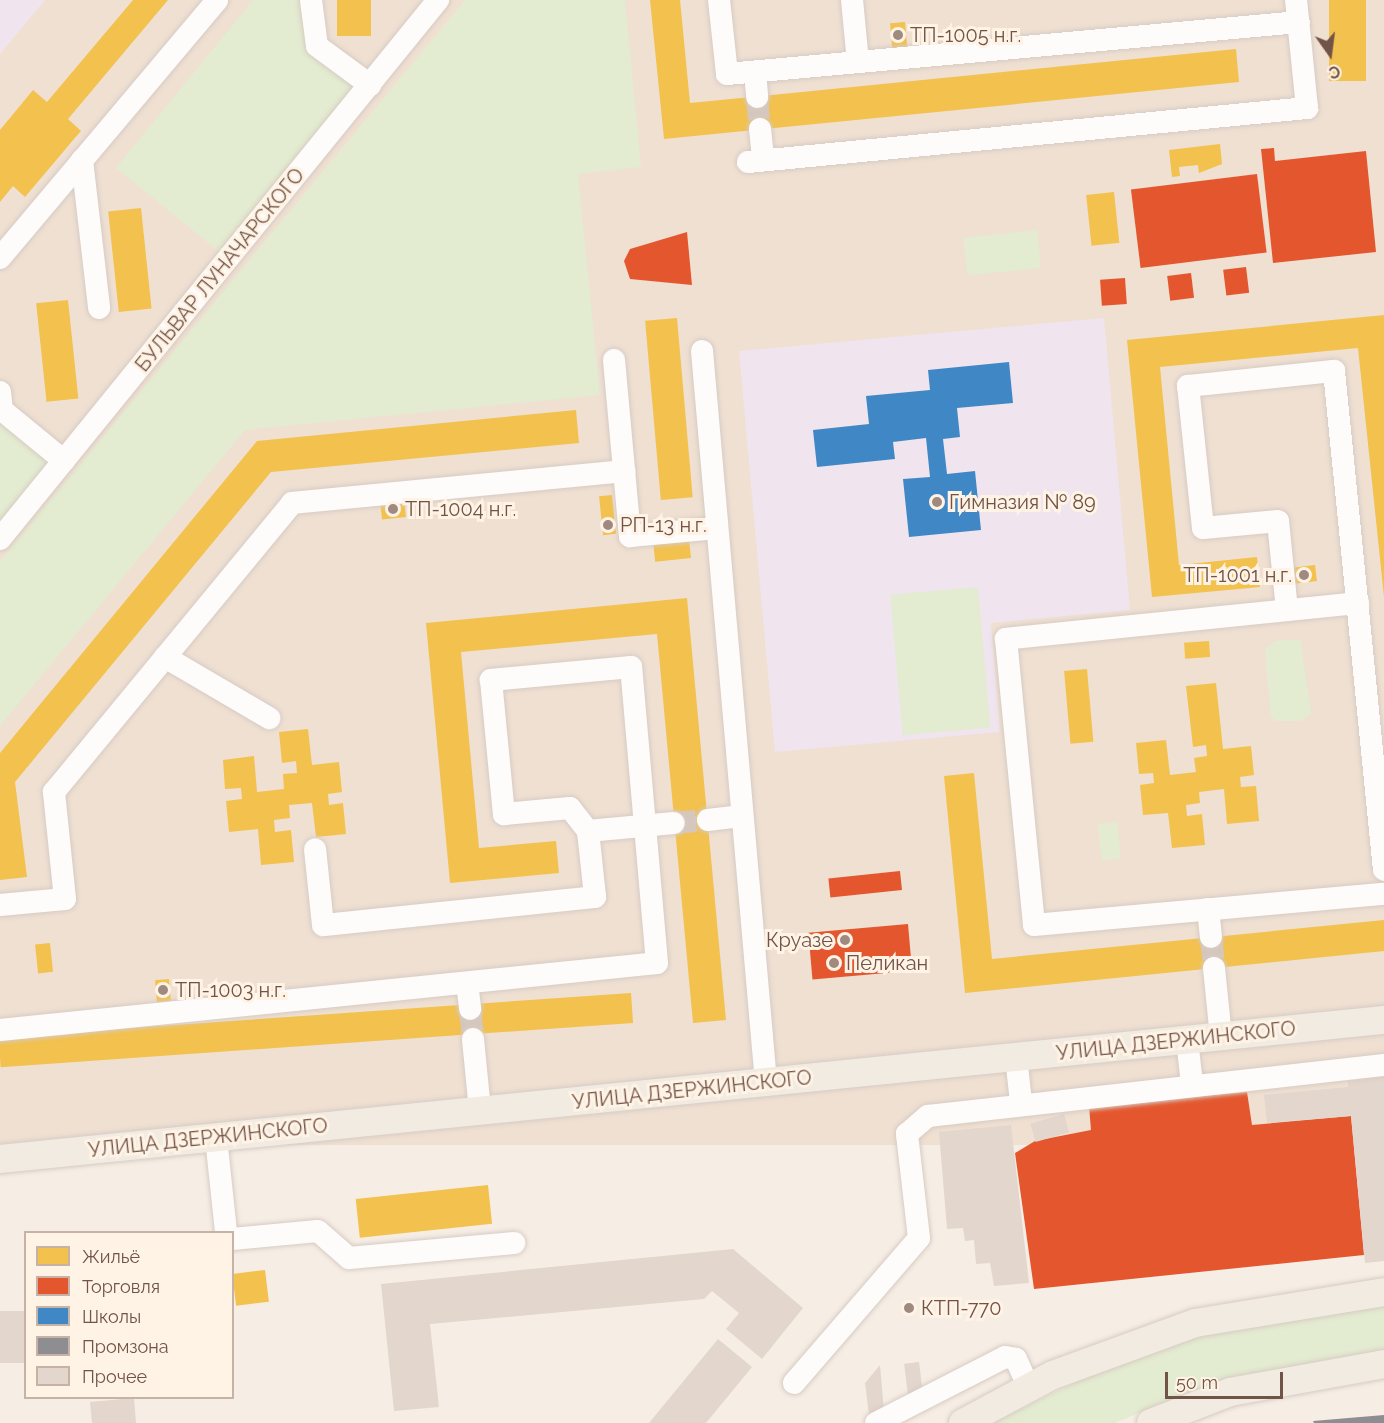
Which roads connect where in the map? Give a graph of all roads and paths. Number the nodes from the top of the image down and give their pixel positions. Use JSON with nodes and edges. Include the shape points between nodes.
{"nodes":[{"id":1,"x":312,"y":0,"type":"edge"},
{"id":2,"x":438,"y":0,"type":"edge"},
{"id":3,"x":719,"y":0,"type":"edge"},
{"id":4,"x":852,"y":0,"type":"edge"},
{"id":5,"x":208,"y":3,"type":"edge"},
{"id":6,"x":1297,"y":11,"type":"edge"},
{"id":7,"x":858,"y":62,"type":"junction"},
{"id":8,"x":754,"y":72,"type":"junction"},
{"id":9,"x":370,"y":85,"type":"junction"},
{"id":10,"x":757,"y":97,"type":"tunnel mouth"},
{"id":11,"x":760,"y":129,"type":"tunnel mouth"},
{"id":12,"x":82,"y":160,"type":"junction"},
{"id":13,"x":0,"y":258,"type":"edge"},
{"id":14,"x":99,"y":308,"type":"dead end"},
{"id":15,"x":702,"y":351,"type":"dead end"},
{"id":16,"x":614,"y":360,"type":"dead end"},
{"id":17,"x":0,"y":392,"type":"edge"},
{"id":18,"x":64,"y":461,"type":"junction"},
{"id":19,"x":624,"y":471,"type":"junction"},
{"id":20,"x":717,"y":528,"type":"junction"},
{"id":21,"x":0,"y":539,"type":"edge"},
{"id":22,"x":1358,"y":603,"type":"junction"},
{"id":23,"x":1287,"y":610,"type":"junction"},
{"id":24,"x":165,"y":657,"type":"junction"},
{"id":25,"x":269,"y":718,"type":"dead end"},
{"id":26,"x":1379,"y":758,"type":"edge"},
{"id":27,"x":742,"y":816,"type":"junction"},
{"id":28,"x":708,"y":820,"type":"tunnel mouth"},
{"id":29,"x":674,"y":823,"type":"tunnel mouth"},
{"id":30,"x":645,"y":826,"type":"junction"},
{"id":31,"x":588,"y":831,"type":"junction"},
{"id":32,"x":315,"y":849,"type":"dead end"},
{"id":33,"x":1384,"y":870,"type":"edge"},
{"id":34,"x":1384,"y":894,"type":"edge"},
{"id":35,"x":0,"y":905,"type":"edge"},
{"id":36,"x":1208,"y":909,"type":"junction"},
{"id":37,"x":1211,"y":938,"type":"tunnel mouth"},
{"id":38,"x":1214,"y":968,"type":"tunnel mouth"},
{"id":39,"x":467,"y":983,"type":"junction"},
{"id":40,"x":470,"y":1009,"type":"tunnel mouth"},
{"id":41,"x":1384,"y":1020,"type":"edge"},
{"id":42,"x":0,"y":1030,"type":"edge"},
{"id":43,"x":1221,"y":1037,"type":"junction"},
{"id":44,"x":473,"y":1039,"type":"tunnel mouth"},
{"id":45,"x":1187,"y":1040,"type":"junction"},
{"id":46,"x":1016,"y":1057,"type":"junction"},
{"id":47,"x":1384,"y":1065,"type":"edge"},
{"id":48,"x":765,"y":1082,"type":"junction"},
{"id":49,"x":1192,"y":1084,"type":"junction"},
{"id":50,"x":1022,"y":1102,"type":"junction"},
{"id":51,"x":480,"y":1111,"type":"junction"},
{"id":52,"x":216,"y":1137,"type":"junction"},
{"id":53,"x":0,"y":1159,"type":"edge"},
{"id":54,"x":226,"y":1231,"type":"edge"},
{"id":55,"x":234,"y":1239,"type":"edge"},
{"id":56,"x":514,"y":1243,"type":"dead end"},
{"id":57,"x":1384,"y":1292,"type":"edge"},
{"id":58,"x":1384,"y":1364,"type":"edge"},
{"id":59,"x":794,"y":1383,"type":"dead end"},
{"id":60,"x":1029,"y":1388,"type":"junction"},
{"id":61,"x":876,"y":1423,"type":"edge"},
{"id":62,"x":963,"y":1423,"type":"edge"},
{"id":63,"x":1151,"y":1423,"type":"edge"}],
"edges":[{"from":1,"to":9,"type":"street","via":[[317,46]]},
{"from":2,"to":9,"type":"street","name":"БУЛЬВАР ЛУНАЧАРСКОГО"},
{"from":3,"to":8,"type":"street","via":[[727,74]]},
{"from":4,"to":7,"type":"street"},
{"from":5,"to":12,"type":"street"},
{"from":6,"to":7,"type":"street"},
{"from":6,"to":11,"type":"street","via":[[1307,108],[756,161]]},
{"from":7,"to":8,"type":"street"},
{"from":8,"to":10,"type":"street"},
{"from":9,"to":18,"type":"street","name":"БУЛЬВАР ЛУНАЧАРСКОГО"},
{"from":12,"to":13,"type":"street"},
{"from":12,"to":14,"type":"street"},
{"from":15,"to":20,"type":"street"},
{"from":16,"to":19,"type":"street"},
{"from":17,"to":18,"type":"street","via":[[2,410]]},
{"from":18,"to":21,"type":"street","name":"БУЛЬВАР ЛУНАЧАРСКОГО"},
{"from":19,"to":20,"type":"street","via":[[630,536]]},
{"from":19,"to":24,"type":"street","via":[[292,503]]},
{"from":20,"to":27,"type":"street"},
{"from":22,"to":23,"type":"street"},
{"from":22,"to":23,"type":"street","via":[[1334,371],[1188,386],[1203,528],[1278,521]]},
{"from":22,"to":26,"type":"street"},
{"from":23,"to":36,"type":"street","via":[[1006,639],[1034,926]]},
{"from":24,"to":25,"type":"street"},
{"from":24,"to":35,"type":"street","via":[[54,792],[65,898]]},
{"from":26,"to":33,"type":"street"},
{"from":27,"to":28,"type":"street"},
{"from":27,"to":48,"type":"street"},
{"from":29,"to":30,"type":"street"},
{"from":30,"to":31,"type":"street"},
{"from":30,"to":31,"type":"street","via":[[631,667],[491,680],[504,814],[570,808]]},
{"from":30,"to":39,"type":"street","via":[[657,963]]},
{"from":31,"to":32,"type":"street","via":[[595,897],[323,925]]},
{"from":34,"to":36,"type":"street"},
{"from":36,"to":37,"type":"street"},
{"from":38,"to":43,"type":"street"},
{"from":39,"to":40,"type":"street"},
{"from":39,"to":42,"type":"street"},
{"from":41,"to":43,"type":"main road","name":"УЛИЦА ДЗЕРЖИНСКОГО"},
{"from":43,"to":45,"type":"main road","name":"УЛИЦА ДЗЕРЖИНСКОГО"},
{"from":44,"to":51,"type":"street"},
{"from":45,"to":46,"type":"main road","name":"УЛИЦА ДЗЕРЖИНСКОГО"},
{"from":45,"to":49,"type":"street"},
{"from":46,"to":48,"type":"main road","name":"УЛИЦА ДЗЕРЖИНСКОГО"},
{"from":46,"to":50,"type":"street"},
{"from":47,"to":49,"type":"street"},
{"from":48,"to":51,"type":"main road","name":"УЛИЦА ДЗЕРЖИНСКОГО"},
{"from":49,"to":50,"type":"street"},
{"from":50,"to":59,"type":"street","via":[[928,1116],[907,1134],[919,1238]]},
{"from":51,"to":52,"type":"main road","name":"УЛИЦА ДЗЕРЖИНСКОГО"},
{"from":52,"to":53,"type":"main road","name":"УЛИЦА ДЗЕРЖИНСКОГО"},
{"from":52,"to":54,"type":"street"},
{"from":55,"to":56,"type":"street","via":[[318,1231],[350,1258]]},
{"from":57,"to":60,"type":"main road","via":[[1195,1323]]},
{"from":58,"to":63,"type":"main road","via":[[1230,1392]]},
{"from":60,"to":61,"type":"street","via":[[1016,1359],[1005,1357]]},
{"from":60,"to":62,"type":"main road"}]}
